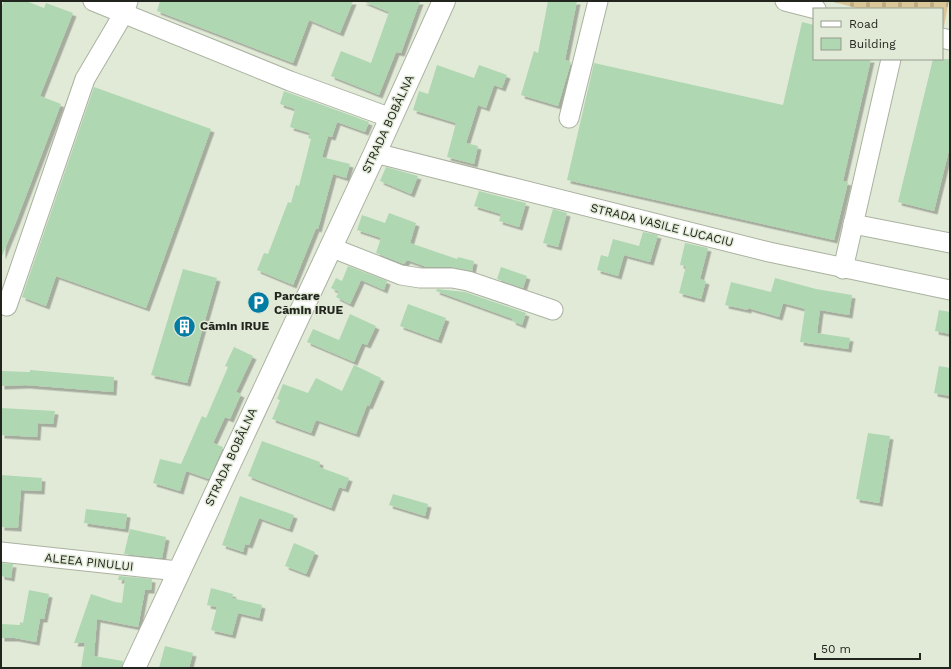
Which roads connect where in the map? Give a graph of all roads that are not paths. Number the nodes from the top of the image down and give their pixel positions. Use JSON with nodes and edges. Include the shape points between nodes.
{"nodes":[{"id":1,"x":93,"y":1,"type":"edge"},
{"id":2,"x":444,"y":1,"type":"edge"},
{"id":3,"x":598,"y":1,"type":"edge"},
{"id":4,"x":784,"y":1,"type":"edge"},
{"id":5,"x":126,"y":7,"type":"edge"},
{"id":6,"x":813,"y":8,"type":"edge"},
{"id":7,"x":891,"y":60,"type":"edge"},
{"id":8,"x":391,"y":118,"type":"junction"},
{"id":9,"x":570,"y":118,"type":"dead end"},
{"id":10,"x":375,"y":153,"type":"junction"},
{"id":11,"x":853,"y":224,"type":"junction"},
{"id":12,"x":950,"y":243,"type":"edge"},
{"id":13,"x":330,"y":247,"type":"junction"},
{"id":14,"x":843,"y":269,"type":"junction"},
{"id":15,"x":950,"y":290,"type":"edge"},
{"id":16,"x":6,"y":306,"type":"dead end"},
{"id":17,"x":553,"y":310,"type":"dead end"},
{"id":18,"x":1,"y":552,"type":"edge"},
{"id":19,"x":178,"y":571,"type":"junction"},
{"id":20,"x":134,"y":668,"type":"edge"}],
"edges":[{"from":1,"to":5,"type":"street"},
{"from":2,"to":8,"type":"main road","name":"STRADA BOBÂLNA"},
{"from":3,"to":9,"type":"street"},
{"from":4,"to":6,"type":"street"},
{"from":5,"to":8,"type":"street","via":[[290,81]]},
{"from":5,"to":16,"type":"street","via":[[85,79]]},
{"from":7,"to":11,"type":"street"},
{"from":8,"to":10,"type":"main road","name":"STRADA BOBÂLNA"},
{"from":10,"to":13,"type":"main road","name":"STRADA BOBÂLNA"},
{"from":10,"to":14,"type":"street","name":"STRADA VASILE LUCACIU"},
{"from":11,"to":12,"type":"street"},
{"from":11,"to":14,"type":"street"},
{"from":13,"to":17,"type":"street","via":[[402,274],[420,278],[452,278]]},
{"from":13,"to":19,"type":"main road","name":"STRADA BOBÂLNA"},
{"from":14,"to":15,"type":"street","name":"STRADA VASILE LUCACIU"},
{"from":18,"to":19,"type":"street","name":"ALEEA PINULUI"},
{"from":19,"to":20,"type":"main road","name":"STRADA BOBÂLNA"}]}
